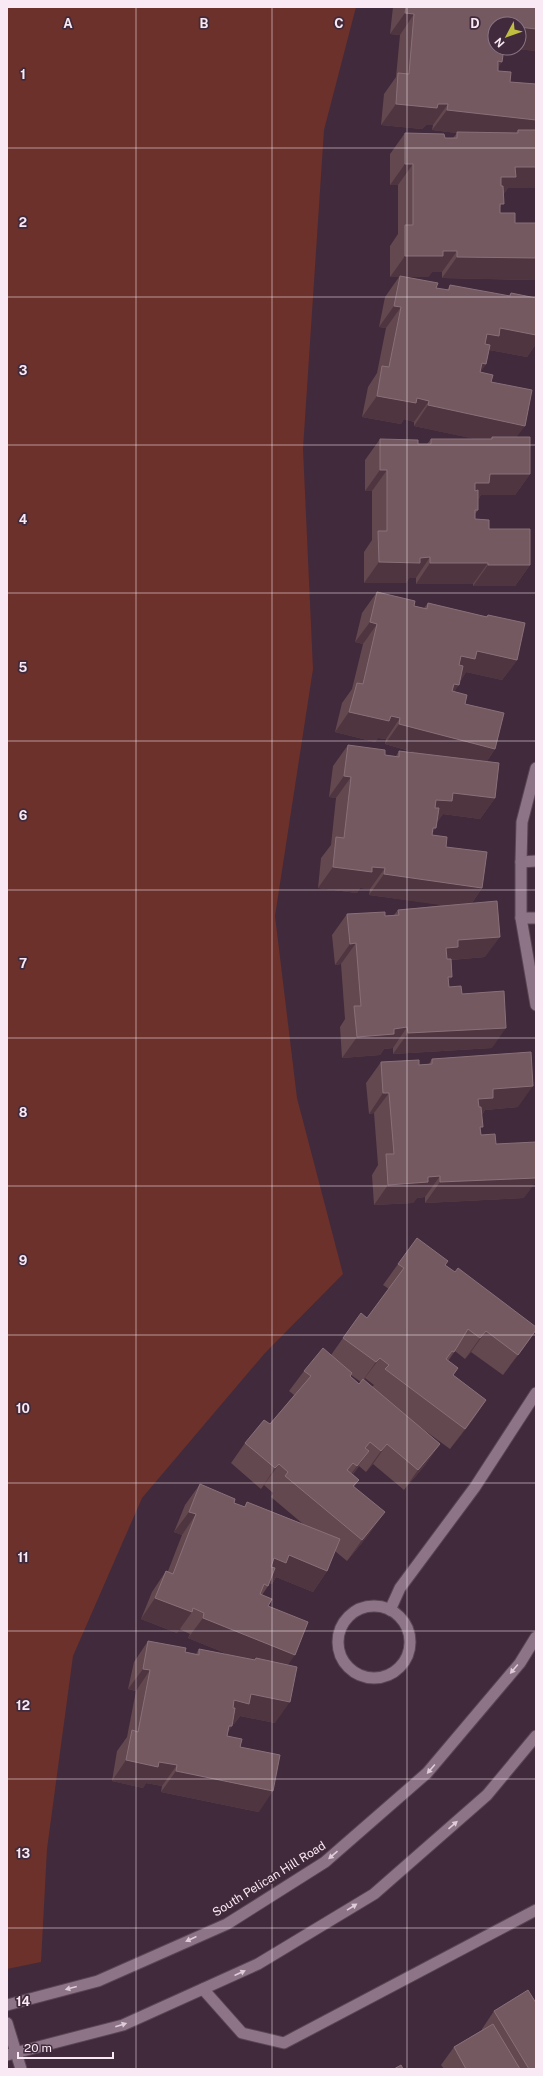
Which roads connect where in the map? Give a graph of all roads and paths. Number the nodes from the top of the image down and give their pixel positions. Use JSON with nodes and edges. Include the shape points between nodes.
{"nodes":[{"id":1,"x":536,"y":768,"type":"edge"},
{"id":2,"x":536,"y":861,"type":"edge"},
{"id":3,"x":521,"y":862,"type":"junction"},
{"id":4,"x":521,"y":918,"type":"junction"},
{"id":5,"x":536,"y":918,"type":"edge"},
{"id":6,"x":536,"y":1005,"type":"edge"},
{"id":7,"x":536,"y":1394,"type":"edge"},
{"id":8,"x":390,"y":1610,"type":"junction"},
{"id":9,"x":536,"y":1637,"type":"edge"},
{"id":10,"x":536,"y":1736,"type":"edge"},
{"id":11,"x":536,"y":1910,"type":"edge"},
{"id":12,"x":203,"y":1989,"type":"junction"},
{"id":13,"x":7,"y":2005,"type":"edge"},
{"id":14,"x":7,"y":2023,"type":"edge"},
{"id":15,"x":12,"y":2054,"type":"edge"},
{"id":16,"x":21,"y":2069,"type":"edge"}],
"edges":[{"from":1,"to":3,"type":"street","via":[[522,822]]},
{"from":2,"to":3,"type":"street"},
{"from":3,"to":4,"type":"street"},
{"from":4,"to":5,"type":"street"},
{"from":4,"to":6,"type":"street"},
{"from":7,"to":8,"type":"street","via":[[475,1487],[400,1588]]},
{"from":8,"to":8,"type":"street","via":[[368,1606],[352,1612],[341,1626],[338,1643],[342,1659],[354,1672],[371,1678],[388,1675],[402,1665],[409,1649],[409,1632],[400,1616]]},
{"from":9,"to":13,"type":"street","name":"South Pelican Hill Road","one_way":true,"via":[[520,1663],[427,1773],[325,1862],[227,1924],[98,1981]]},
{"from":12,"to":10,"type":"street","one_way":true,"via":[[258,1964],[374,1894],[486,1795]]},
{"from":11,"to":12,"type":"street","via":[[284,2043],[242,2033]]},
{"from":15,"to":12,"type":"street","one_way":true,"via":[[123,2025]]},
{"from":14,"to":15,"type":"street"},
{"from":15,"to":16,"type":"street"}]}
